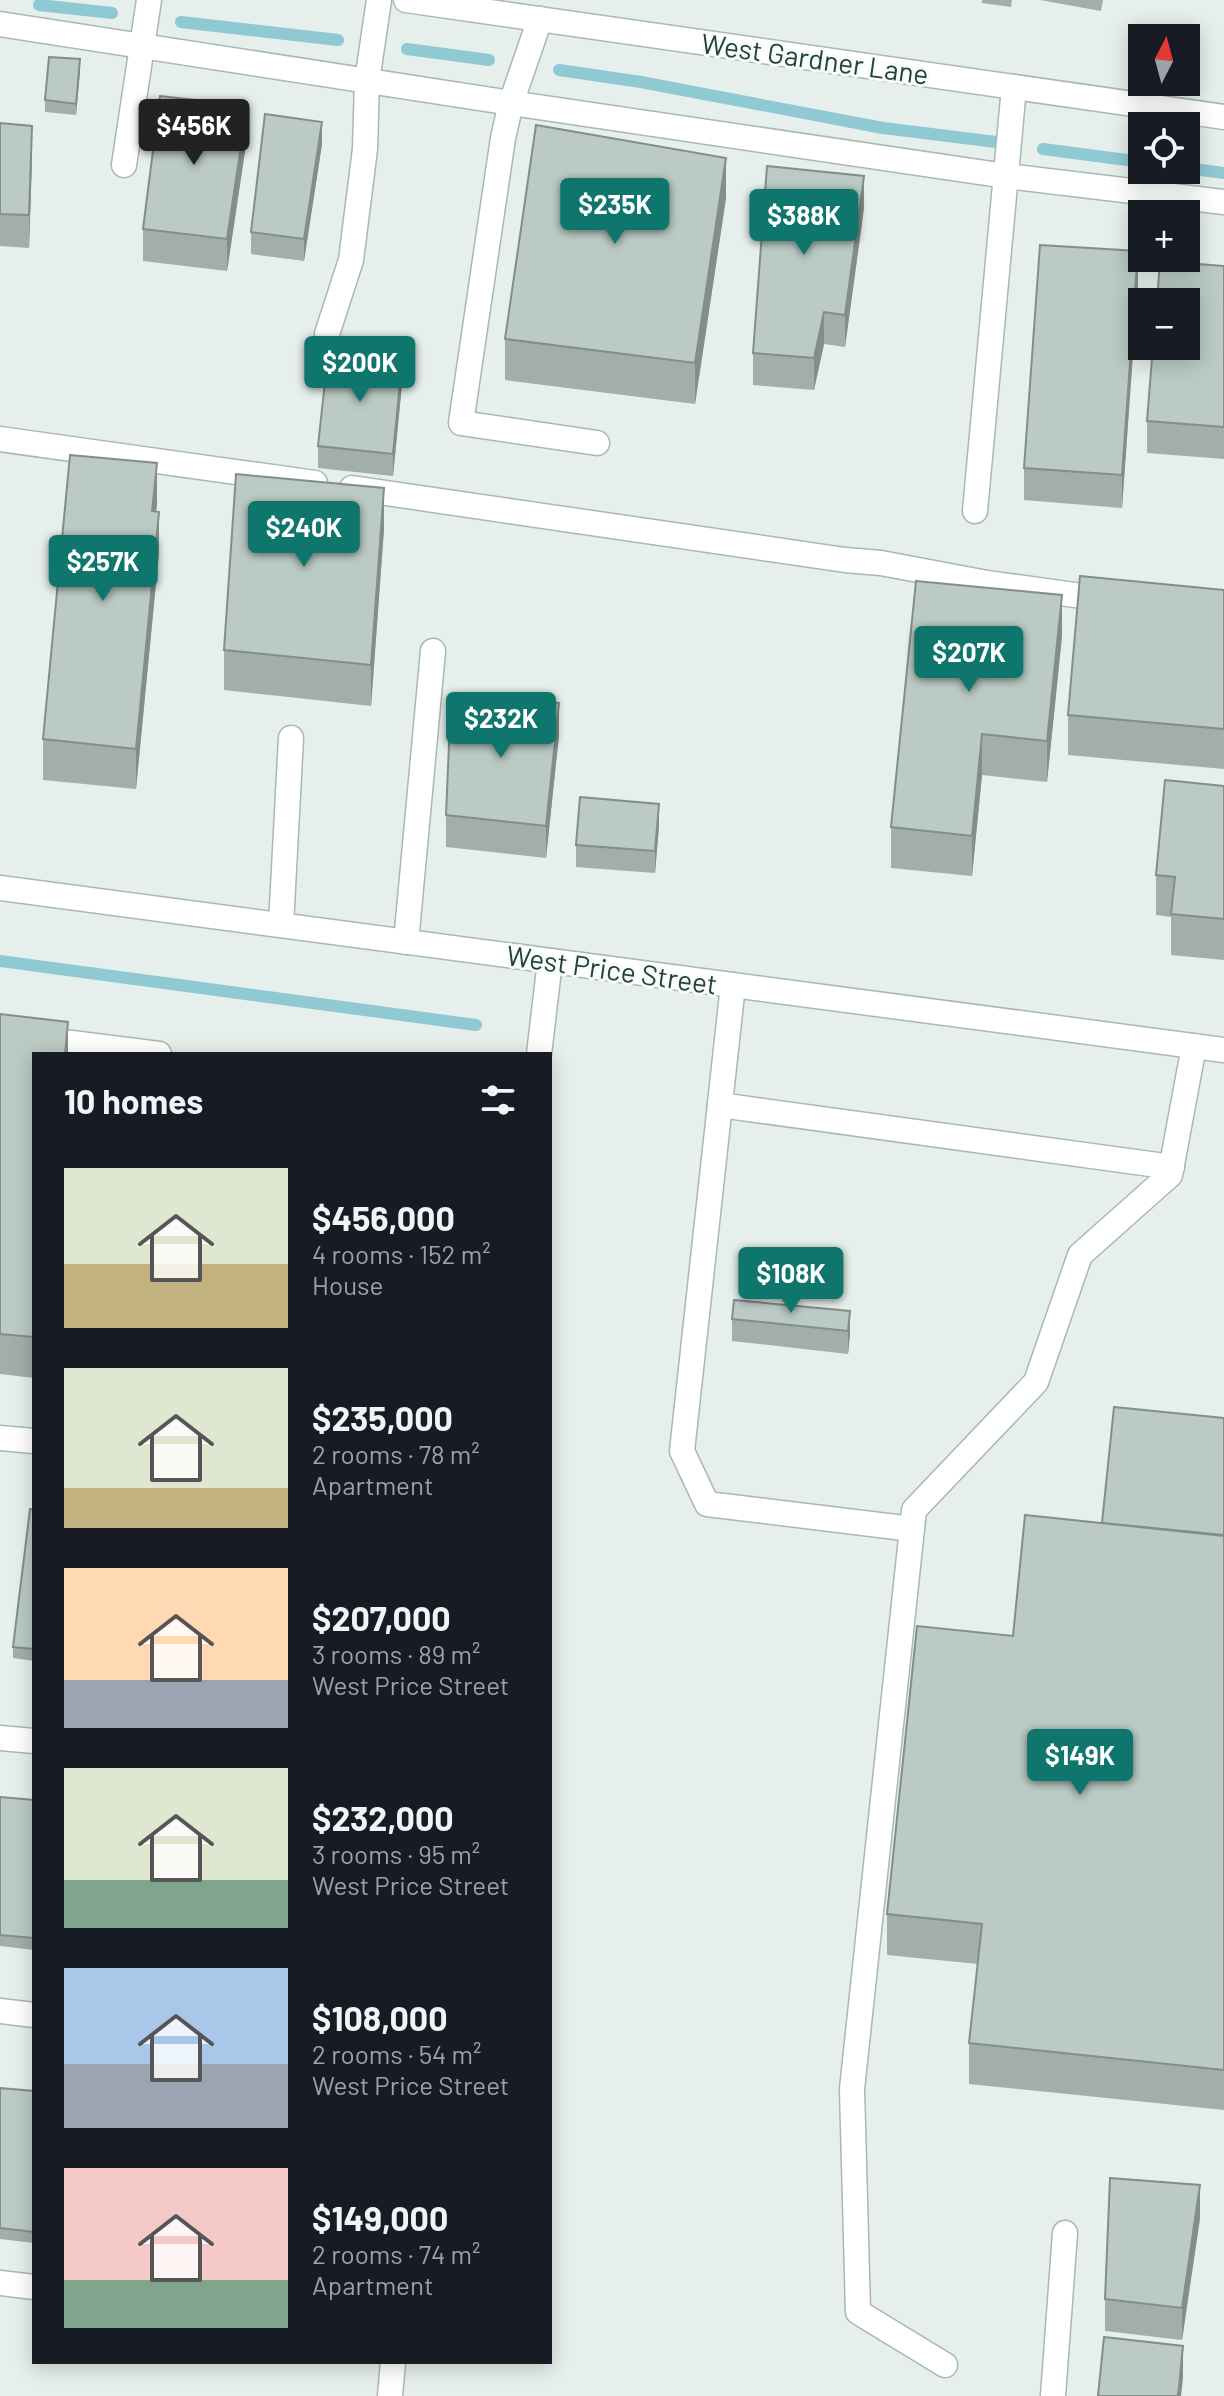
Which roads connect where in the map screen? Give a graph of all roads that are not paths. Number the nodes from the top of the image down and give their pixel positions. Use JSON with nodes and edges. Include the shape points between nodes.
{"nodes":[{"id":1,"x":4,"y":0,"type":"edge"},
{"id":2,"x":149,"y":0,"type":"edge"},
{"id":3,"x":379,"y":0,"type":"edge"},
{"id":4,"x":406,"y":0,"type":"edge"},
{"id":5,"x":540,"y":19,"type":"junction"},
{"id":6,"x":0,"y":24,"type":"edge"},
{"id":7,"x":0,"y":32,"type":"edge"},
{"id":8,"x":142,"y":47,"type":"junction"},
{"id":9,"x":367,"y":81,"type":"junction"},
{"id":10,"x":1014,"y":87,"type":"junction"},
{"id":11,"x":511,"y":103,"type":"junction"},
{"id":12,"x":1224,"y":117,"type":"edge"},
{"id":13,"x":124,"y":165,"type":"dead end"},
{"id":14,"x":1006,"y":176,"type":"junction"},
{"id":15,"x":1224,"y":202,"type":"edge"},
{"id":16,"x":327,"y":334,"type":"dead end"},
{"id":17,"x":0,"y":439,"type":"edge"},
{"id":18,"x":597,"y":443,"type":"dead end"},
{"id":19,"x":975,"y":511,"type":"dead end"},
{"id":20,"x":1134,"y":603,"type":"edge"},
{"id":21,"x":433,"y":651,"type":"dead end"},
{"id":22,"x":291,"y":738,"type":"dead end"},
{"id":23,"x":0,"y":888,"type":"edge"},
{"id":24,"x":281,"y":925,"type":"junction"},
{"id":25,"x":406,"y":942,"type":"junction"},
{"id":26,"x":550,"y":961,"type":"junction"},
{"id":27,"x":733,"y":985,"type":"junction"},
{"id":28,"x":0,"y":1034,"type":"edge"},
{"id":29,"x":1194,"y":1046,"type":"junction"},
{"id":30,"x":1224,"y":1050,"type":"edge"},
{"id":31,"x":143,"y":1052,"type":"edge"},
{"id":32,"x":539,"y":1052,"type":"edge"},
{"id":33,"x":720,"y":1105,"type":"junction"},
{"id":34,"x":1172,"y":1167,"type":"junction"},
{"id":35,"x":0,"y":1438,"type":"edge"},
{"id":36,"x":32,"y":1441,"type":"edge"},
{"id":37,"x":912,"y":1529,"type":"junction"},
{"id":38,"x":0,"y":1738,"type":"edge"},
{"id":39,"x":32,"y":1741,"type":"edge"},
{"id":40,"x":0,"y":2011,"type":"edge"},
{"id":41,"x":32,"y":2015,"type":"edge"},
{"id":42,"x":1065,"y":2233,"type":"dead end"},
{"id":43,"x":0,"y":2283,"type":"edge"},
{"id":44,"x":32,"y":2287,"type":"edge"},
{"id":45,"x":393,"y":2364,"type":"edge"},
{"id":46,"x":945,"y":2365,"type":"dead end"},
{"id":47,"x":390,"y":2396,"type":"edge"},
{"id":48,"x":1053,"y":2396,"type":"edge"}],
"edges":[{"from":1,"to":6,"type":"street"},
{"from":2,"to":8,"type":"street"},
{"from":3,"to":9,"type":"street"},
{"from":4,"to":5,"type":"street","name":"West Gardner Lane"},
{"from":5,"to":10,"type":"street","name":"West Gardner Lane"},
{"from":5,"to":11,"type":"street"},
{"from":6,"to":7,"type":"street"},
{"from":6,"to":8,"type":"street"},
{"from":8,"to":9,"type":"street"},
{"from":8,"to":13,"type":"street"},
{"from":9,"to":11,"type":"street"},
{"from":9,"to":16,"type":"street","via":[[365,149],[351,260]]},
{"from":10,"to":12,"type":"street","name":"West Gardner Lane"},
{"from":10,"to":14,"type":"street"},
{"from":11,"to":14,"type":"street"},
{"from":11,"to":18,"type":"street","via":[[461,423]]},
{"from":14,"to":15,"type":"street"},
{"from":14,"to":19,"type":"street"},
{"from":17,"to":20,"type":"street"},
{"from":21,"to":25,"type":"street"},
{"from":22,"to":24,"type":"street"},
{"from":23,"to":24,"type":"street","name":"West Price Street"},
{"from":24,"to":25,"type":"street","name":"West Price Street"},
{"from":25,"to":26,"type":"street","name":"West Price Street"},
{"from":26,"to":27,"type":"street","name":"West Price Street"},
{"from":26,"to":32,"type":"street"},
{"from":27,"to":29,"type":"street","name":"West Price Street"},
{"from":27,"to":33,"type":"street"},
{"from":28,"to":31,"type":"street"},
{"from":29,"to":30,"type":"street","name":"West Price Street"},
{"from":29,"to":34,"type":"street"},
{"from":33,"to":34,"type":"street"},
{"from":33,"to":37,"type":"street","via":[[682,1451],[707,1504]]},
{"from":34,"to":37,"type":"street","via":[[1170,1175],[1080,1255],[1036,1382],[914,1510]]},
{"from":35,"to":36,"type":"street"},
{"from":37,"to":46,"type":"street","via":[[852,2089],[858,2312]]},
{"from":38,"to":39,"type":"street"},
{"from":40,"to":41,"type":"street"},
{"from":42,"to":48,"type":"street"},
{"from":43,"to":44,"type":"street"},
{"from":45,"to":47,"type":"street"}]}
